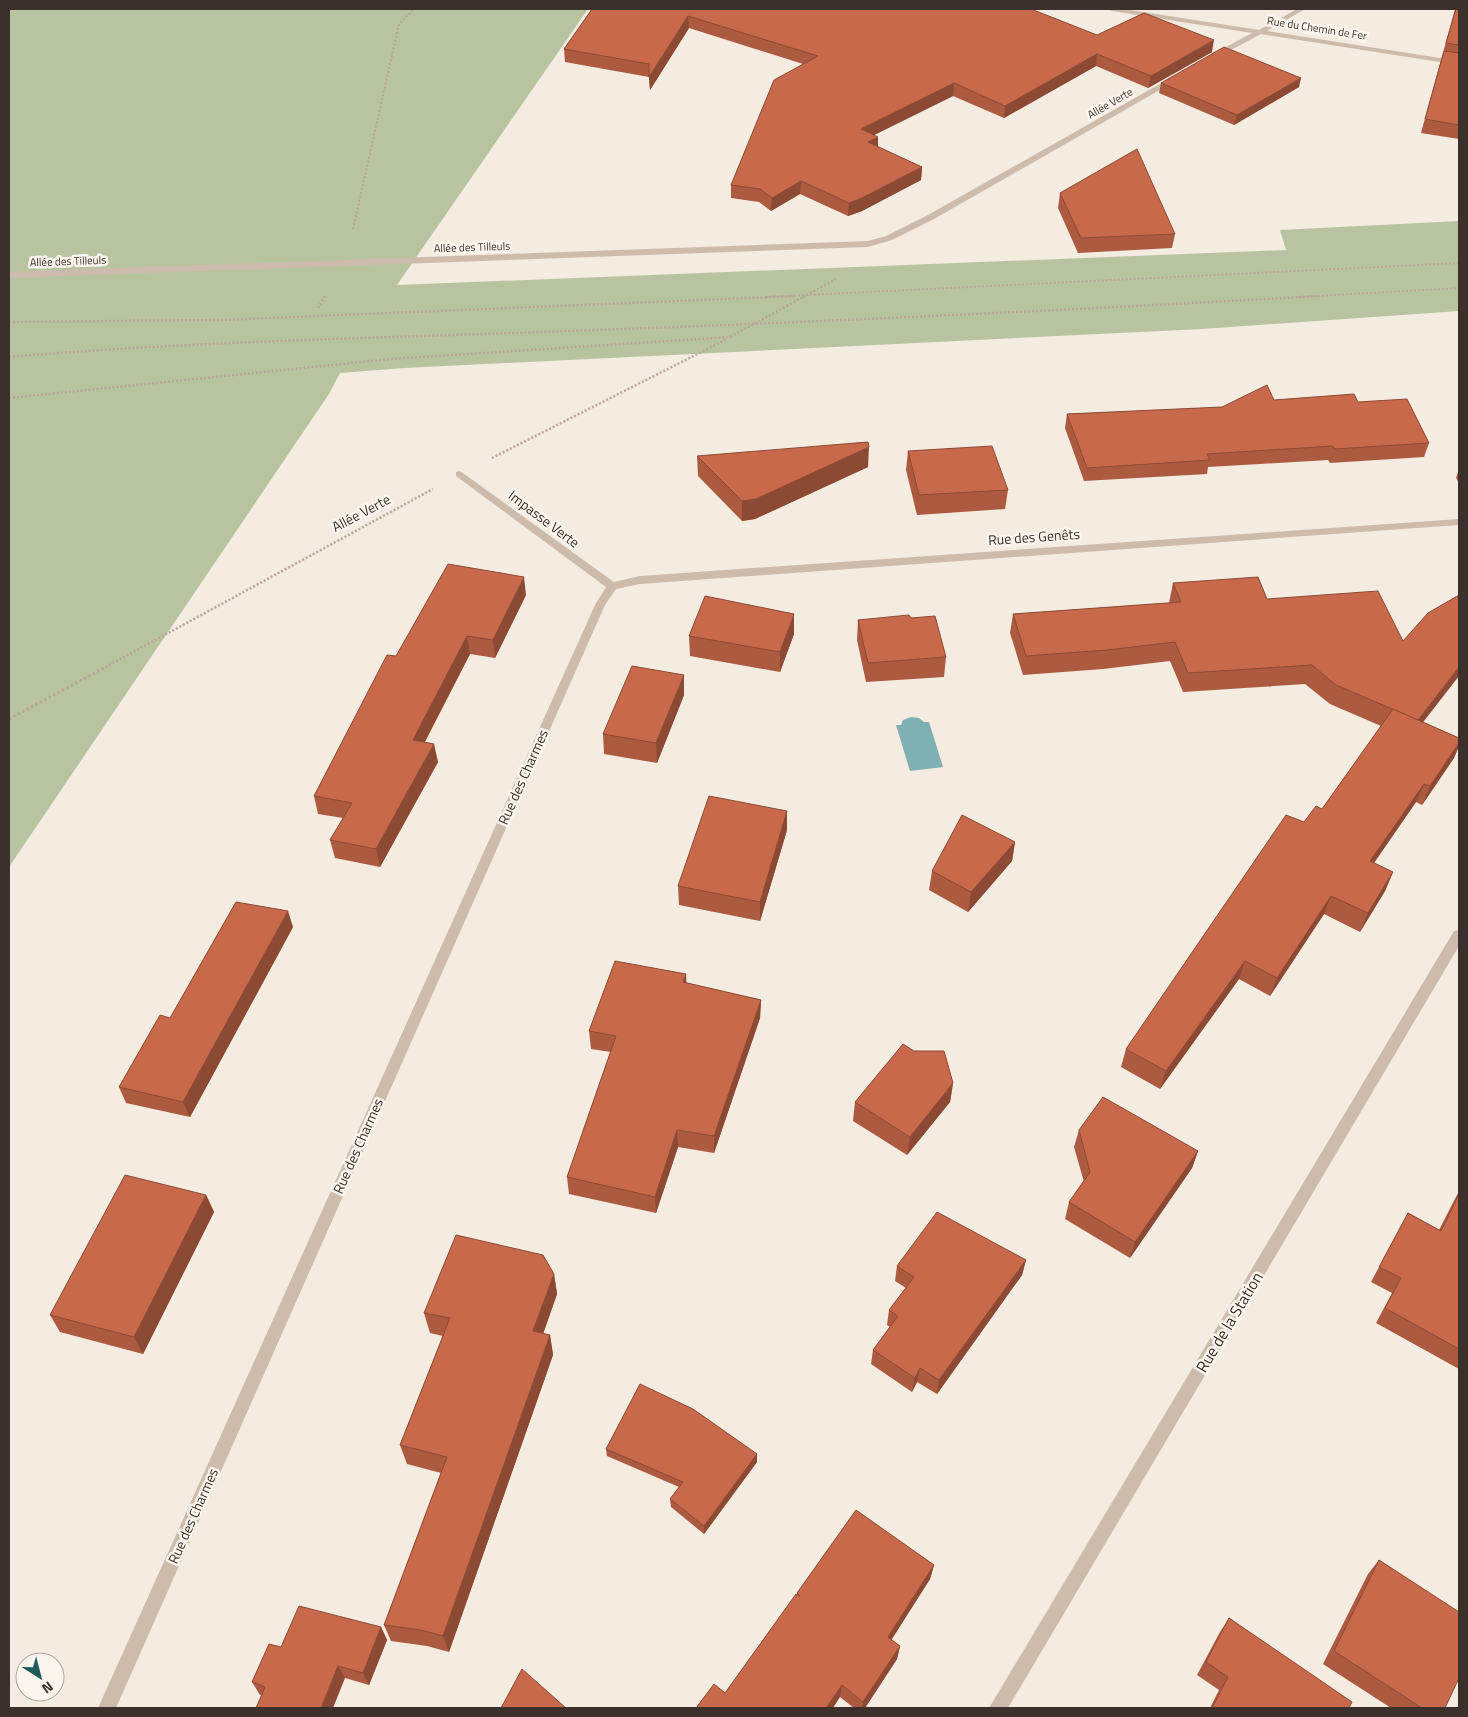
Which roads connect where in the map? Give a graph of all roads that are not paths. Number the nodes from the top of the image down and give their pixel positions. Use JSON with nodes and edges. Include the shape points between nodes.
{"nodes":[{"id":1,"x":1112,"y":9,"type":"edge"},
{"id":2,"x":1302,"y":9,"type":"edge"},
{"id":3,"x":1260,"y":30,"type":"junction"},
{"id":4,"x":1205,"y":62,"type":"edge"},
{"id":5,"x":1459,"y":63,"type":"edge"},
{"id":6,"x":1180,"y":76,"type":"edge"},
{"id":7,"x":931,"y":217,"type":"joint"},
{"id":8,"x":9,"y":274,"type":"edge"},
{"id":9,"x":460,"y":474,"type":"road end"},
{"id":10,"x":1459,"y":522,"type":"edge"},
{"id":11,"x":612,"y":586,"type":"junction"},
{"id":12,"x":1459,"y":935,"type":"edge"},
{"id":13,"x":107,"y":1708,"type":"edge"},
{"id":14,"x":998,"y":1708,"type":"edge"}],
"edges":[{"from":1,"to":3,"type":"street","name":"Rue du Chemin de Fer"},
{"from":2,"to":3,"type":"street"},
{"from":3,"to":4,"type":"street"},
{"from":3,"to":5,"type":"street","name":"Rue du Chemin de Fer"},
{"from":6,"to":7,"type":"street","name":"Allée Verte"},
{"from":7,"to":8,"type":"street","name":"Allée des Tilleuls","via":[[878,241],[856,245]]},
{"from":9,"to":11,"type":"street","name":"Impasse Verte"},
{"from":10,"to":11,"type":"street","name":"Rue des Genêts","via":[[650,580]]},
{"from":11,"to":13,"type":"street","name":"Rue des Charmes","via":[[591,623]]},
{"from":12,"to":14,"type":"street","name":"Rue de la Station"}]}
